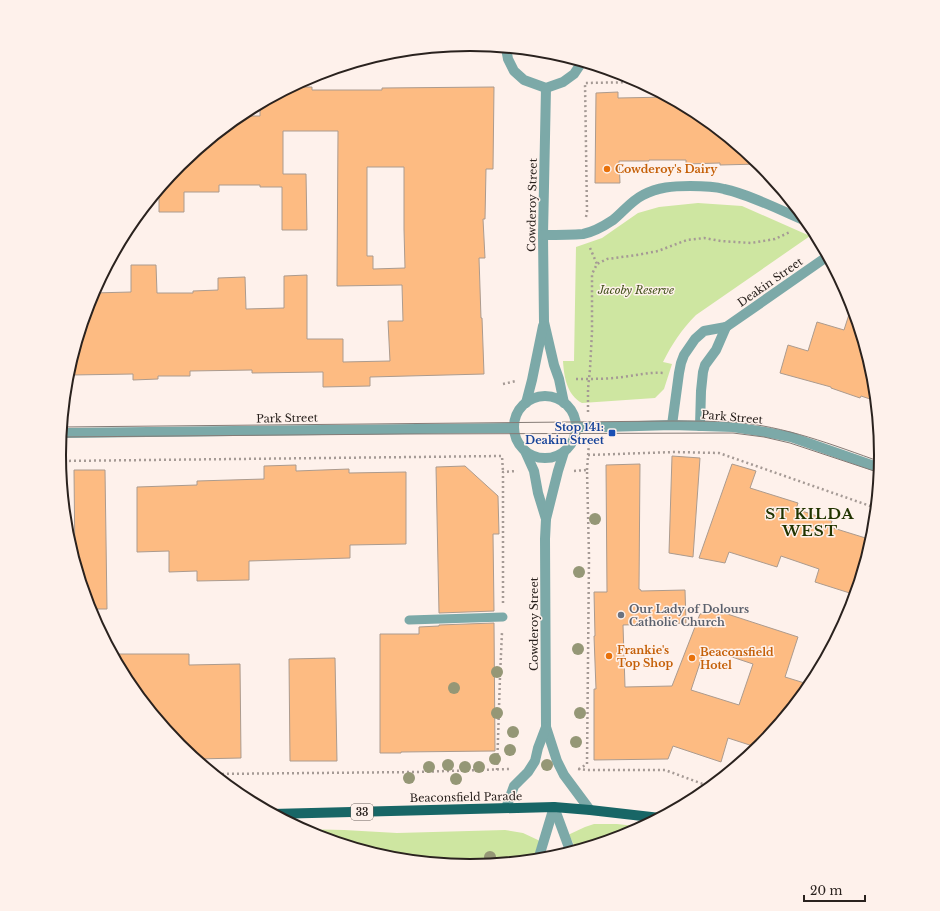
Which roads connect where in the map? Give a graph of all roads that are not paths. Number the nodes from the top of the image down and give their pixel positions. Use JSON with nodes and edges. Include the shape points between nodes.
{"nodes":[{"id":1,"x":507,"y":53,"type":"edge"},
{"id":2,"x":579,"y":66,"type":"edge"},
{"id":3,"x":546,"y":88,"type":"junction"},
{"id":4,"x":796,"y":217,"type":"edge"},
{"id":5,"x":543,"y":235,"type":"junction"},
{"id":6,"x":823,"y":259,"type":"edge"},
{"id":7,"x":544,"y":322,"type":"junction"},
{"id":8,"x":726,"y":327,"type":"junction"},
{"id":9,"x":564,"y":402,"type":"junction"},
{"id":10,"x":526,"y":403,"type":"junction"},
{"id":11,"x":672,"y":425,"type":"junction"},
{"id":12,"x":700,"y":426,"type":"junction"},
{"id":13,"x":576,"y":427,"type":"junction"},
{"id":14,"x":514,"y":428,"type":"junction"},
{"id":15,"x":66,"y":432,"type":"edge"},
{"id":16,"x":525,"y":450,"type":"junction"},
{"id":17,"x":564,"y":452,"type":"junction"},
{"id":18,"x":874,"y":466,"type":"edge"},
{"id":19,"x":546,"y":520,"type":"junction"},
{"id":20,"x":503,"y":617,"type":"dead end"},
{"id":21,"x":409,"y":620,"type":"dead end"},
{"id":22,"x":546,"y":727,"type":"junction"},
{"id":23,"x":554,"y":807,"type":"junction"},
{"id":24,"x":506,"y":808,"type":"junction"},
{"id":25,"x":590,"y":810,"type":"junction"},
{"id":26,"x":283,"y":814,"type":"edge"},
{"id":27,"x":651,"y":817,"type":"edge"},
{"id":28,"x":569,"y":847,"type":"edge"},
{"id":29,"x":540,"y":854,"type":"edge"}],
"edges":[{"from":1,"to":3,"type":"street","via":[[514,71],[524,80]]},
{"from":2,"to":3,"type":"street","via":[[563,82]]},
{"from":3,"to":5,"type":"street","name":"Cowderoy Street"},
{"from":4,"to":5,"type":"street","via":[[724,188],[676,186],[645,194],[629,204],[611,221],[583,234]]},
{"from":5,"to":7,"type":"street","name":"Cowderoy Street"},
{"from":6,"to":8,"type":"street","name":"Deakin Street"},
{"from":7,"to":9,"type":"street","name":"Cowderoy Street"},
{"from":7,"to":10,"type":"street","name":"Cowderoy Street"},
{"from":8,"to":11,"type":"street","name":"Deakin Street","via":[[704,331],[684,355]]},
{"from":8,"to":12,"type":"street","via":[[703,372]]},
{"from":9,"to":10,"type":"street","via":[[549,396],[540,396]]},
{"from":9,"to":13,"type":"street","via":[[574,415]]},
{"from":10,"to":14,"type":"street","via":[[516,415]]},
{"from":11,"to":12,"type":"street","name":"Park Street"},
{"from":11,"to":13,"type":"street","name":"Park Street"},
{"from":12,"to":18,"type":"street","name":"Park Street","via":[[734,427],[791,437]]},
{"from":13,"to":17,"type":"street","via":[[573,440]]},
{"from":14,"to":15,"type":"street","name":"Park Street"},
{"from":14,"to":16,"type":"street","via":[[517,440]]},
{"from":16,"to":17,"type":"street","via":[[532,455],[548,458]]},
{"from":16,"to":19,"type":"street","name":"Cowderoy Street","via":[[534,471]]},
{"from":17,"to":19,"type":"street","name":"Cowderoy Street"},
{"from":19,"to":22,"type":"street","name":"Cowderoy Street"},
{"from":20,"to":21,"type":"lane"},
{"from":22,"to":24,"type":"street","name":"Cowderoy Street","via":[[535,761],[514,786]]},
{"from":22,"to":25,"type":"street","name":"Cowderoy Street","via":[[564,775]]},
{"from":23,"to":24,"type":"main road","name":"Beaconsfield Parade","number":"33"},
{"from":23,"to":25,"type":"main road","name":"Beaconsfield Parade","number":"33"},
{"from":23,"to":28,"type":"street"},
{"from":23,"to":29,"type":"street"},
{"from":24,"to":26,"type":"main road","name":"Beaconsfield Parade","number":"33"},
{"from":25,"to":27,"type":"main road","name":"Beaconsfield Parade","number":"33"}]}
